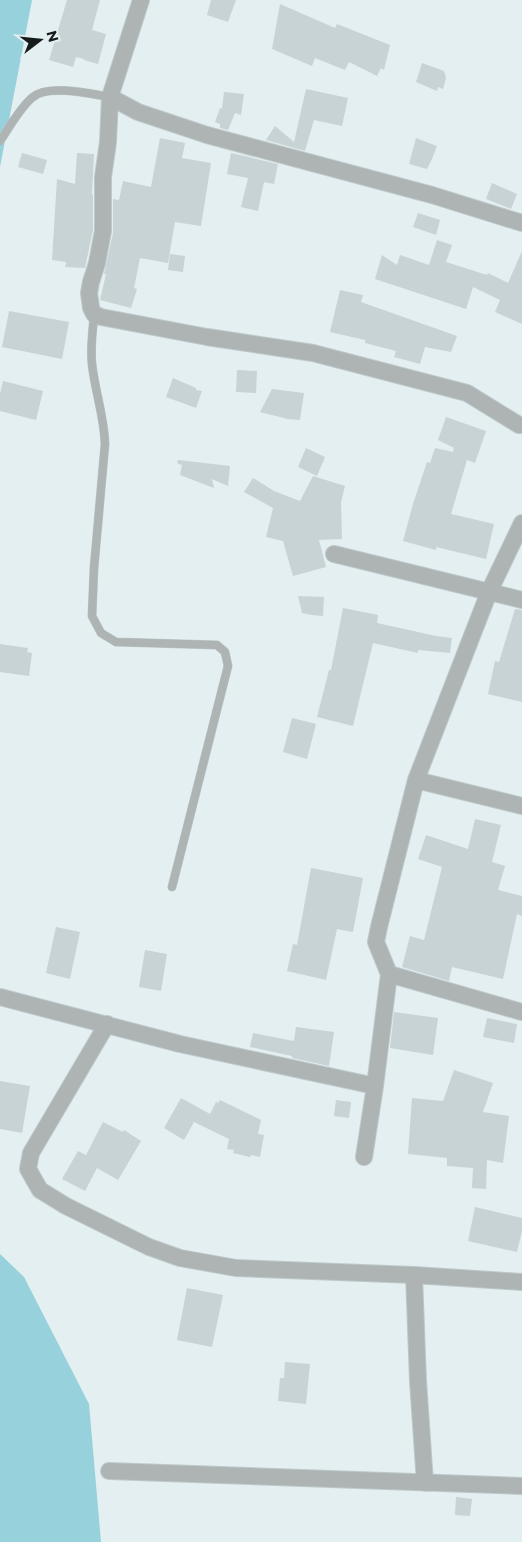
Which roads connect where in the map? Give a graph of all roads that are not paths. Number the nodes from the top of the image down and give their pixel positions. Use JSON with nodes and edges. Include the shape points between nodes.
{"nodes":[{"id":1,"x":141,"y":0,"type":"edge"},
{"id":2,"x":110,"y":97,"type":"junction"},
{"id":3,"x":0,"y":141,"type":"edge"},
{"id":4,"x":522,"y":223,"type":"edge"},
{"id":5,"x":94,"y":314,"type":"junction"},
{"id":6,"x":522,"y":425,"type":"edge"},
{"id":7,"x":522,"y":523,"type":"edge"},
{"id":8,"x":334,"y":554,"type":"dead end"},
{"id":9,"x":489,"y":592,"type":"junction"},
{"id":10,"x":522,"y":600,"type":"edge"},
{"id":11,"x":416,"y":780,"type":"junction"},
{"id":12,"x":522,"y":806,"type":"edge"},
{"id":13,"x":172,"y":887,"type":"dead end"},
{"id":14,"x":389,"y":974,"type":"junction"},
{"id":15,"x":0,"y":996,"type":"edge"},
{"id":16,"x":522,"y":1012,"type":"edge"},
{"id":17,"x":107,"y":1024,"type":"junction"},
{"id":18,"x":375,"y":1086,"type":"junction"},
{"id":19,"x":364,"y":1157,"type":"dead end"},
{"id":20,"x":414,"y":1275,"type":"junction"},
{"id":21,"x":522,"y":1282,"type":"edge"},
{"id":22,"x":109,"y":1471,"type":"dead end"},
{"id":23,"x":425,"y":1482,"type":"junction"},
{"id":24,"x":522,"y":1486,"type":"edge"}],
"edges":[{"from":1,"to":2,"type":"street"},
{"from":2,"to":3,"type":"lane","via":[[48,90],[33,96]]},
{"from":2,"to":4,"type":"street","via":[[138,112],[207,135],[432,195]]},
{"from":2,"to":5,"type":"street","via":[[103,177],[103,231],[89,294]]},
{"from":5,"to":6,"type":"street","via":[[207,337],[313,352],[467,393]]},
{"from":5,"to":13,"type":"lane","via":[[92,365],[104,426],[104,444],[92,616],[101,633],[116,642],[217,645],[225,652],[228,666]]},
{"from":7,"to":9,"type":"street"},
{"from":8,"to":9,"type":"street"},
{"from":9,"to":10,"type":"street"},
{"from":9,"to":11,"type":"street"},
{"from":11,"to":12,"type":"street"},
{"from":11,"to":14,"type":"street","via":[[376,942]]},
{"from":14,"to":16,"type":"street"},
{"from":14,"to":18,"type":"street"},
{"from":15,"to":17,"type":"street"},
{"from":17,"to":18,"type":"street","via":[[180,1044]]},
{"from":17,"to":20,"type":"street","via":[[31,1153],[28,1169],[40,1190],[140,1243],[180,1258],[236,1268]]},
{"from":18,"to":19,"type":"street"},
{"from":20,"to":21,"type":"street"},
{"from":20,"to":23,"type":"street"},
{"from":22,"to":23,"type":"street"},
{"from":23,"to":24,"type":"street"}]}
